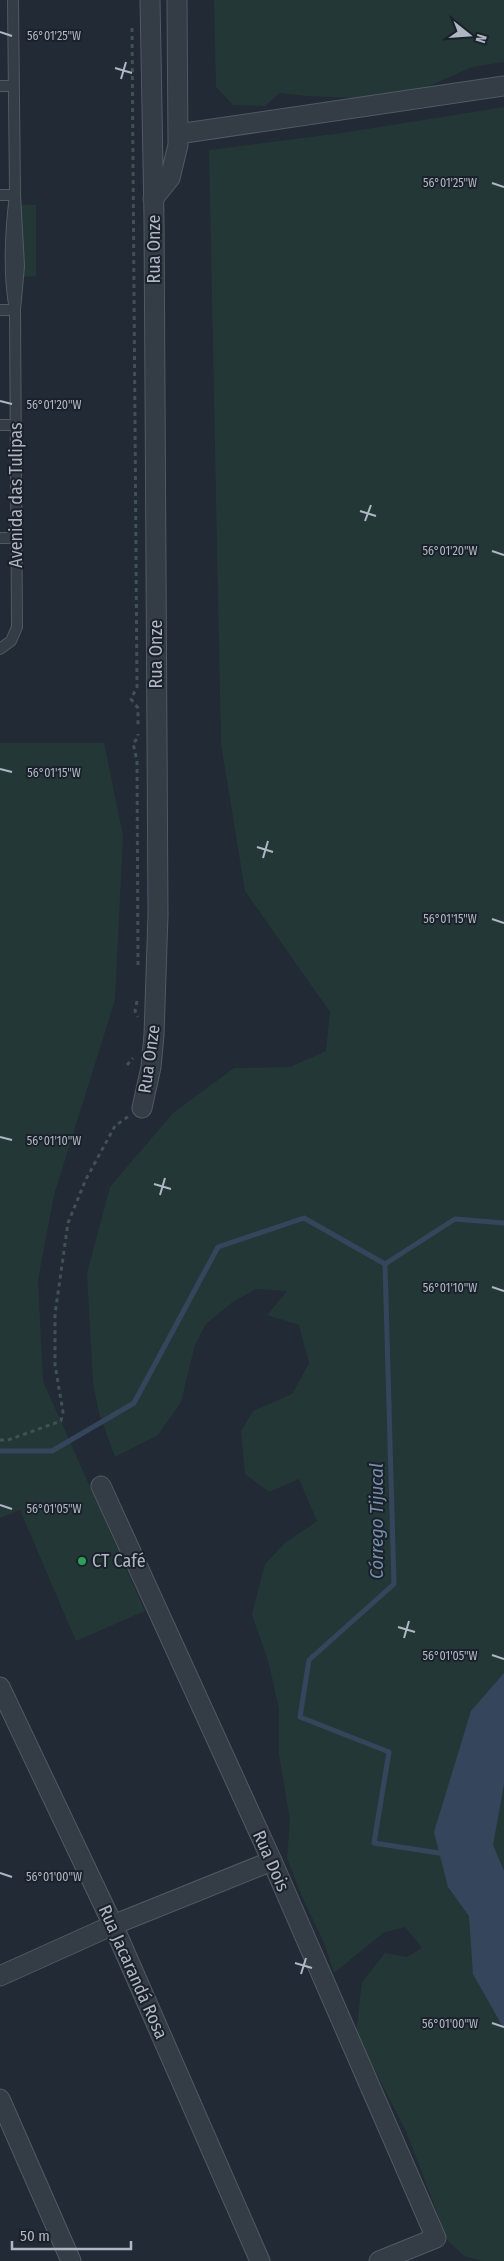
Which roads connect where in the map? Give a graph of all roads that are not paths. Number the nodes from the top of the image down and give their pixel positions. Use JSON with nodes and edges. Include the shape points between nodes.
{"nodes":[{"id":1,"x":12,"y":0,"type":"edge"},
{"id":2,"x":150,"y":0,"type":"edge"},
{"id":3,"x":177,"y":0,"type":"edge"},
{"id":4,"x":0,"y":86,"type":"edge"},
{"id":5,"x":14,"y":86,"type":"junction"},
{"id":6,"x":504,"y":86,"type":"edge"},
{"id":7,"x":178,"y":134,"type":"junction"},
{"id":8,"x":15,"y":195,"type":"junction"},
{"id":9,"x":0,"y":196,"type":"edge"},
{"id":10,"x":153,"y":199,"type":"junction"},
{"id":11,"x":0,"y":310,"type":"edge"},
{"id":12,"x":15,"y":310,"type":"junction"},
{"id":13,"x":0,"y":425,"type":"edge"},
{"id":14,"x":15,"y":425,"type":"junction"},
{"id":15,"x":0,"y":538,"type":"edge"},
{"id":16,"x":15,"y":538,"type":"junction"},
{"id":17,"x":3,"y":648,"type":"edge"},
{"id":18,"x":142,"y":1108,"type":"road end"},
{"id":19,"x":101,"y":1486,"type":"dead end"},
{"id":20,"x":0,"y":1687,"type":"edge"},
{"id":21,"x":272,"y":1861,"type":"junction"},
{"id":22,"x":113,"y":1925,"type":"junction"},
{"id":23,"x":0,"y":1976,"type":"edge"},
{"id":24,"x":0,"y":2099,"type":"edge"},
{"id":25,"x":71,"y":2261,"type":"edge"},
{"id":26,"x":260,"y":2261,"type":"edge"},
{"id":27,"x":379,"y":2261,"type":"edge"}],
"edges":[{"from":1,"to":5,"type":"lane","name":"Avenida das Tulipas"},
{"from":2,"to":10,"type":"street","name":"Rua Onze"},
{"from":3,"to":7,"type":"street","name":"Rua Onze"},
{"from":4,"to":5,"type":"lane"},
{"from":5,"to":8,"type":"lane","name":"Avenida das Tulipas"},
{"from":6,"to":7,"type":"street"},
{"from":7,"to":10,"type":"street","name":"Rua Onze","via":[[170,178]]},
{"from":8,"to":9,"type":"lane"},
{"from":8,"to":12,"type":"lane","name":"Avenida das Tulipas","via":[[10,230],[10,282]]},
{"from":10,"to":18,"type":"street","name":"Rua Onze","via":[[158,915],[154,1035]]},
{"from":11,"to":12,"type":"lane"},
{"from":12,"to":14,"type":"lane","name":"Avenida das Tulipas"},
{"from":13,"to":14,"type":"lane"},
{"from":14,"to":16,"type":"lane","name":"Avenida das Tulipas"},
{"from":15,"to":16,"type":"lane"},
{"from":16,"to":17,"type":"lane","name":"Avenida das Tulipas","via":[[17,626],[11,641]]},
{"from":19,"to":21,"type":"street","name":"Rua Dois"},
{"from":20,"to":22,"type":"street","name":"Rua Jacarandá Rosa"},
{"from":21,"to":22,"type":"street"},
{"from":21,"to":27,"type":"street","name":"Rua Dois","via":[[436,2238]]},
{"from":22,"to":23,"type":"street"},
{"from":22,"to":26,"type":"street","name":"Rua Jacarandá Rosa"},
{"from":24,"to":25,"type":"street"}]}
